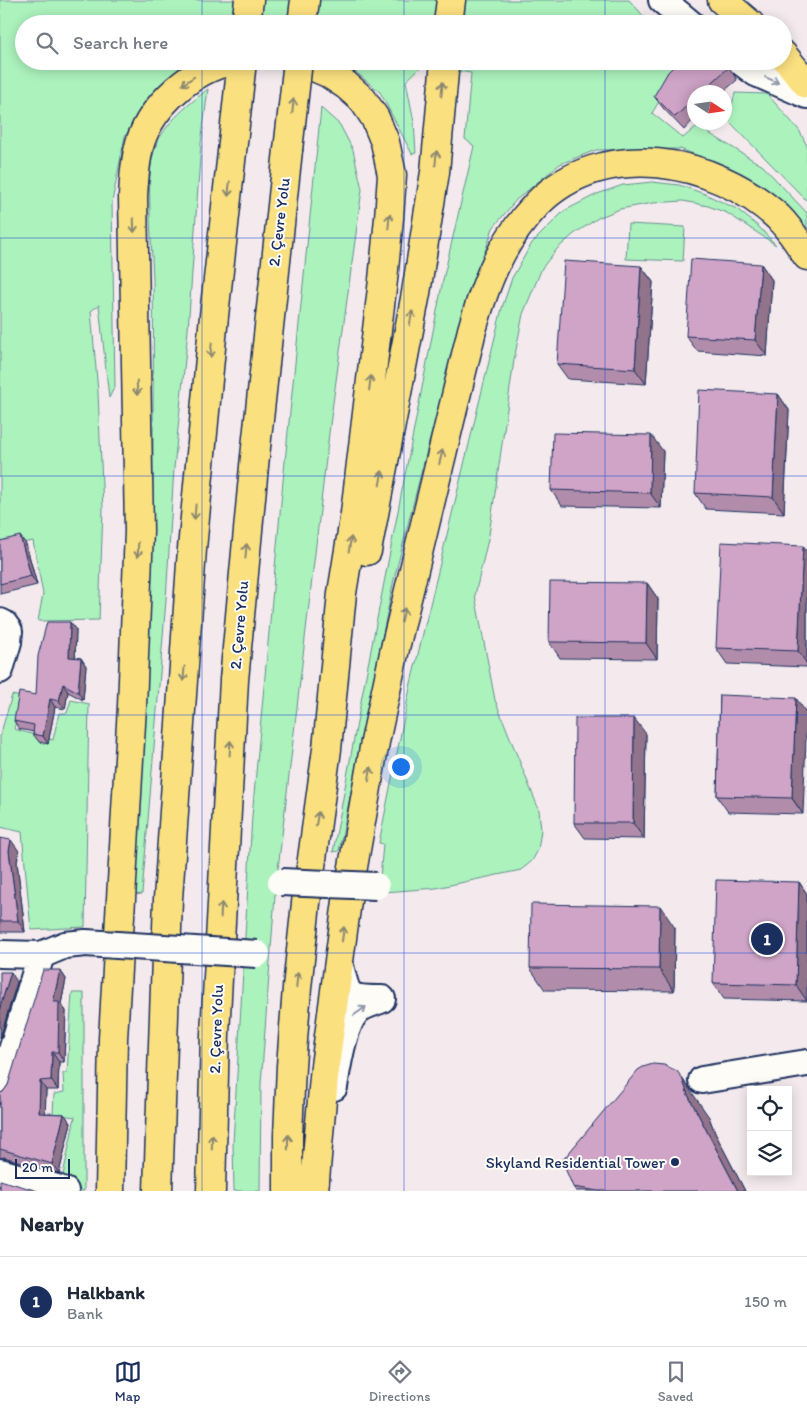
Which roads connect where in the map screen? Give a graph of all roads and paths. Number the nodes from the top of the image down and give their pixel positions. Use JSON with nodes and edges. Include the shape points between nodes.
{"nodes":[{"id":1,"x":249,"y":0,"type":"edge"},
{"id":2,"x":305,"y":0,"type":"edge"},
{"id":3,"x":451,"y":0,"type":"edge"},
{"id":4,"x":662,"y":0,"type":"edge"},
{"id":5,"x":722,"y":0,"type":"edge"},
{"id":6,"x":247,"y":15,"type":"edge"},
{"id":7,"x":303,"y":15,"type":"edge"},
{"id":8,"x":449,"y":15,"type":"edge"},
{"id":9,"x":680,"y":15,"type":"edge"},
{"id":10,"x":740,"y":15,"type":"edge"},
{"id":11,"x":792,"y":66,"type":"edge"},
{"id":12,"x":206,"y":70,"type":"edge"},
{"id":13,"x":241,"y":70,"type":"edge"},
{"id":14,"x":295,"y":70,"type":"edge"},
{"id":15,"x":321,"y":70,"type":"edge"},
{"id":16,"x":444,"y":70,"type":"edge"},
{"id":17,"x":751,"y":70,"type":"edge"},
{"id":18,"x":807,"y":84,"type":"edge"},
{"id":19,"x":807,"y":95,"type":"edge"},
{"id":20,"x":807,"y":256,"type":"edge"},
{"id":21,"x":0,"y":622,"type":"edge"},
{"id":22,"x":0,"y":670,"type":"edge"},
{"id":23,"x":327,"y":749,"type":"junction"},
{"id":24,"x":281,"y":882,"type":"dead end"},
{"id":25,"x":376,"y":886,"type":"dead end"},
{"id":26,"x":0,"y":954,"type":"edge"},
{"id":27,"x":256,"y":954,"type":"dead end"},
{"id":28,"x":41,"y":955,"type":"junction"},
{"id":29,"x":339,"y":962,"type":"junction"},
{"id":30,"x":807,"y":1063,"type":"edge"},
{"id":31,"x":702,"y":1080,"type":"dead end"},
{"id":32,"x":0,"y":1090,"type":"edge"},
{"id":33,"x":0,"y":1172,"type":"edge"},
{"id":34,"x":65,"y":1191,"type":"edge"},
{"id":35,"x":110,"y":1191,"type":"edge"},
{"id":36,"x":158,"y":1191,"type":"edge"},
{"id":37,"x":211,"y":1191,"type":"edge"},
{"id":38,"x":288,"y":1191,"type":"edge"},
{"id":39,"x":315,"y":1191,"type":"edge"}],
"edges":[{"from":1,"to":6,"type":"main road"},
{"from":2,"to":7,"type":"main road"},
{"from":3,"to":8,"type":"main road"},
{"from":4,"to":9,"type":"street"},
{"from":5,"to":10,"type":"main road"},
{"from":11,"to":18,"type":"main road"},
{"from":12,"to":35,"type":"main road","one_way":true,"via":[[169,96],[153,116],[141,141],[134,171],[139,531],[114,1029]]},
{"from":13,"to":36,"type":"main road","one_way":true,"via":[[192,549],[168,898]]},
{"from":37,"to":14,"type":"main road","name":"2. Çevre Yolu","one_way":true,"bridge":true,"via":[[215,1024],[234,680]]},
{"from":23,"to":15,"type":"main road","one_way":true,"via":[[342,593],[355,514],[383,280],[392,175],[385,142],[363,100],[346,84]]},
{"from":23,"to":16,"type":"main road","one_way":true,"via":[[416,293],[435,172]]},
{"from":17,"to":19,"type":"street","one_way":true},
{"from":29,"to":20,"type":"main road","one_way":true,"via":[[375,742],[396,644],[472,330],[482,295],[508,240],[538,204],[572,178],[610,165],[658,163],[683,166],[730,184],[778,217]]},
{"from":21,"to":22,"type":"street","via":[[9,631]]},
{"from":38,"to":23,"type":"main road","one_way":true,"via":[[296,988]]},
{"from":24,"to":25,"type":"street","bridge":true},
{"from":26,"to":28,"type":"street"},
{"from":27,"to":28,"type":"street","bridge":true,"via":[[86,943],[65,945]]},
{"from":28,"to":32,"type":"street"},
{"from":29,"to":39,"type":"main road","via":[[325,1066]]},
{"from":39,"to":29,"type":"street","one_way":true,"via":[[345,1035],[358,1009],[382,999],[360,999],[350,995]]},
{"from":30,"to":31,"type":"street"},
{"from":33,"to":34,"type":"street"}]}
